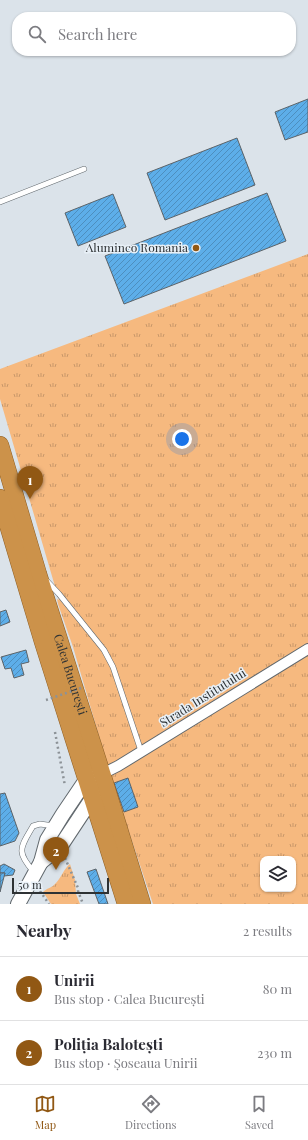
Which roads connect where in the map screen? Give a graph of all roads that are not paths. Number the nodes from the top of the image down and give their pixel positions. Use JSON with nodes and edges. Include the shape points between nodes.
{"nodes":[{"id":1,"x":84,"y":169,"type":"dead end"},
{"id":2,"x":0,"y":202,"type":"edge"},
{"id":3,"x":0,"y":445,"type":"edge"},
{"id":4,"x":2,"y":509,"type":"edge"},
{"id":5,"x":38,"y":574,"type":"junction"},
{"id":6,"x":308,"y":649,"type":"edge"},
{"id":7,"x":141,"y":751,"type":"junction"},
{"id":8,"x":106,"y":775,"type":"junction"},
{"id":9,"x":86,"y":780,"type":"junction"},
{"id":10,"x":92,"y":798,"type":"junction"},
{"id":11,"x":55,"y":826,"type":"junction"},
{"id":12,"x":38,"y":867,"type":"junction"},
{"id":13,"x":18,"y":904,"type":"edge"},
{"id":14,"x":126,"y":904,"type":"edge"},
{"id":15,"x":142,"y":904,"type":"edge"}],
"edges":[{"from":1,"to":2,"type":"lane"},
{"from":3,"to":5,"type":"highway","name":"Calea București"},
{"from":4,"to":9,"type":"highway","name":"Calea București"},
{"from":5,"to":7,"type":"lane","via":[[59,594],[104,650],[113,667]]},
{"from":5,"to":8,"type":"highway","name":"Calea București"},
{"from":6,"to":7,"type":"street","name":"Strada Institutului"},
{"from":7,"to":8,"type":"street","name":"Strada Institutului"},
{"from":8,"to":9,"type":"main road"},
{"from":8,"to":10,"type":"main road"},
{"from":8,"to":15,"type":"highway","name":"Calea București"},
{"from":9,"to":10,"type":"highway","name":"Calea București"},
{"from":9,"to":11,"type":"main road"},
{"from":10,"to":12,"type":"main road","via":[[60,847]]},
{"from":10,"to":14,"type":"highway","name":"Calea București"},
{"from":11,"to":12,"type":"main road","via":[[47,840]]},
{"from":11,"to":12,"type":"lane","via":[[33,826],[22,846],[22,855],[26,863]]},
{"from":12,"to":13,"type":"main road"}]}
